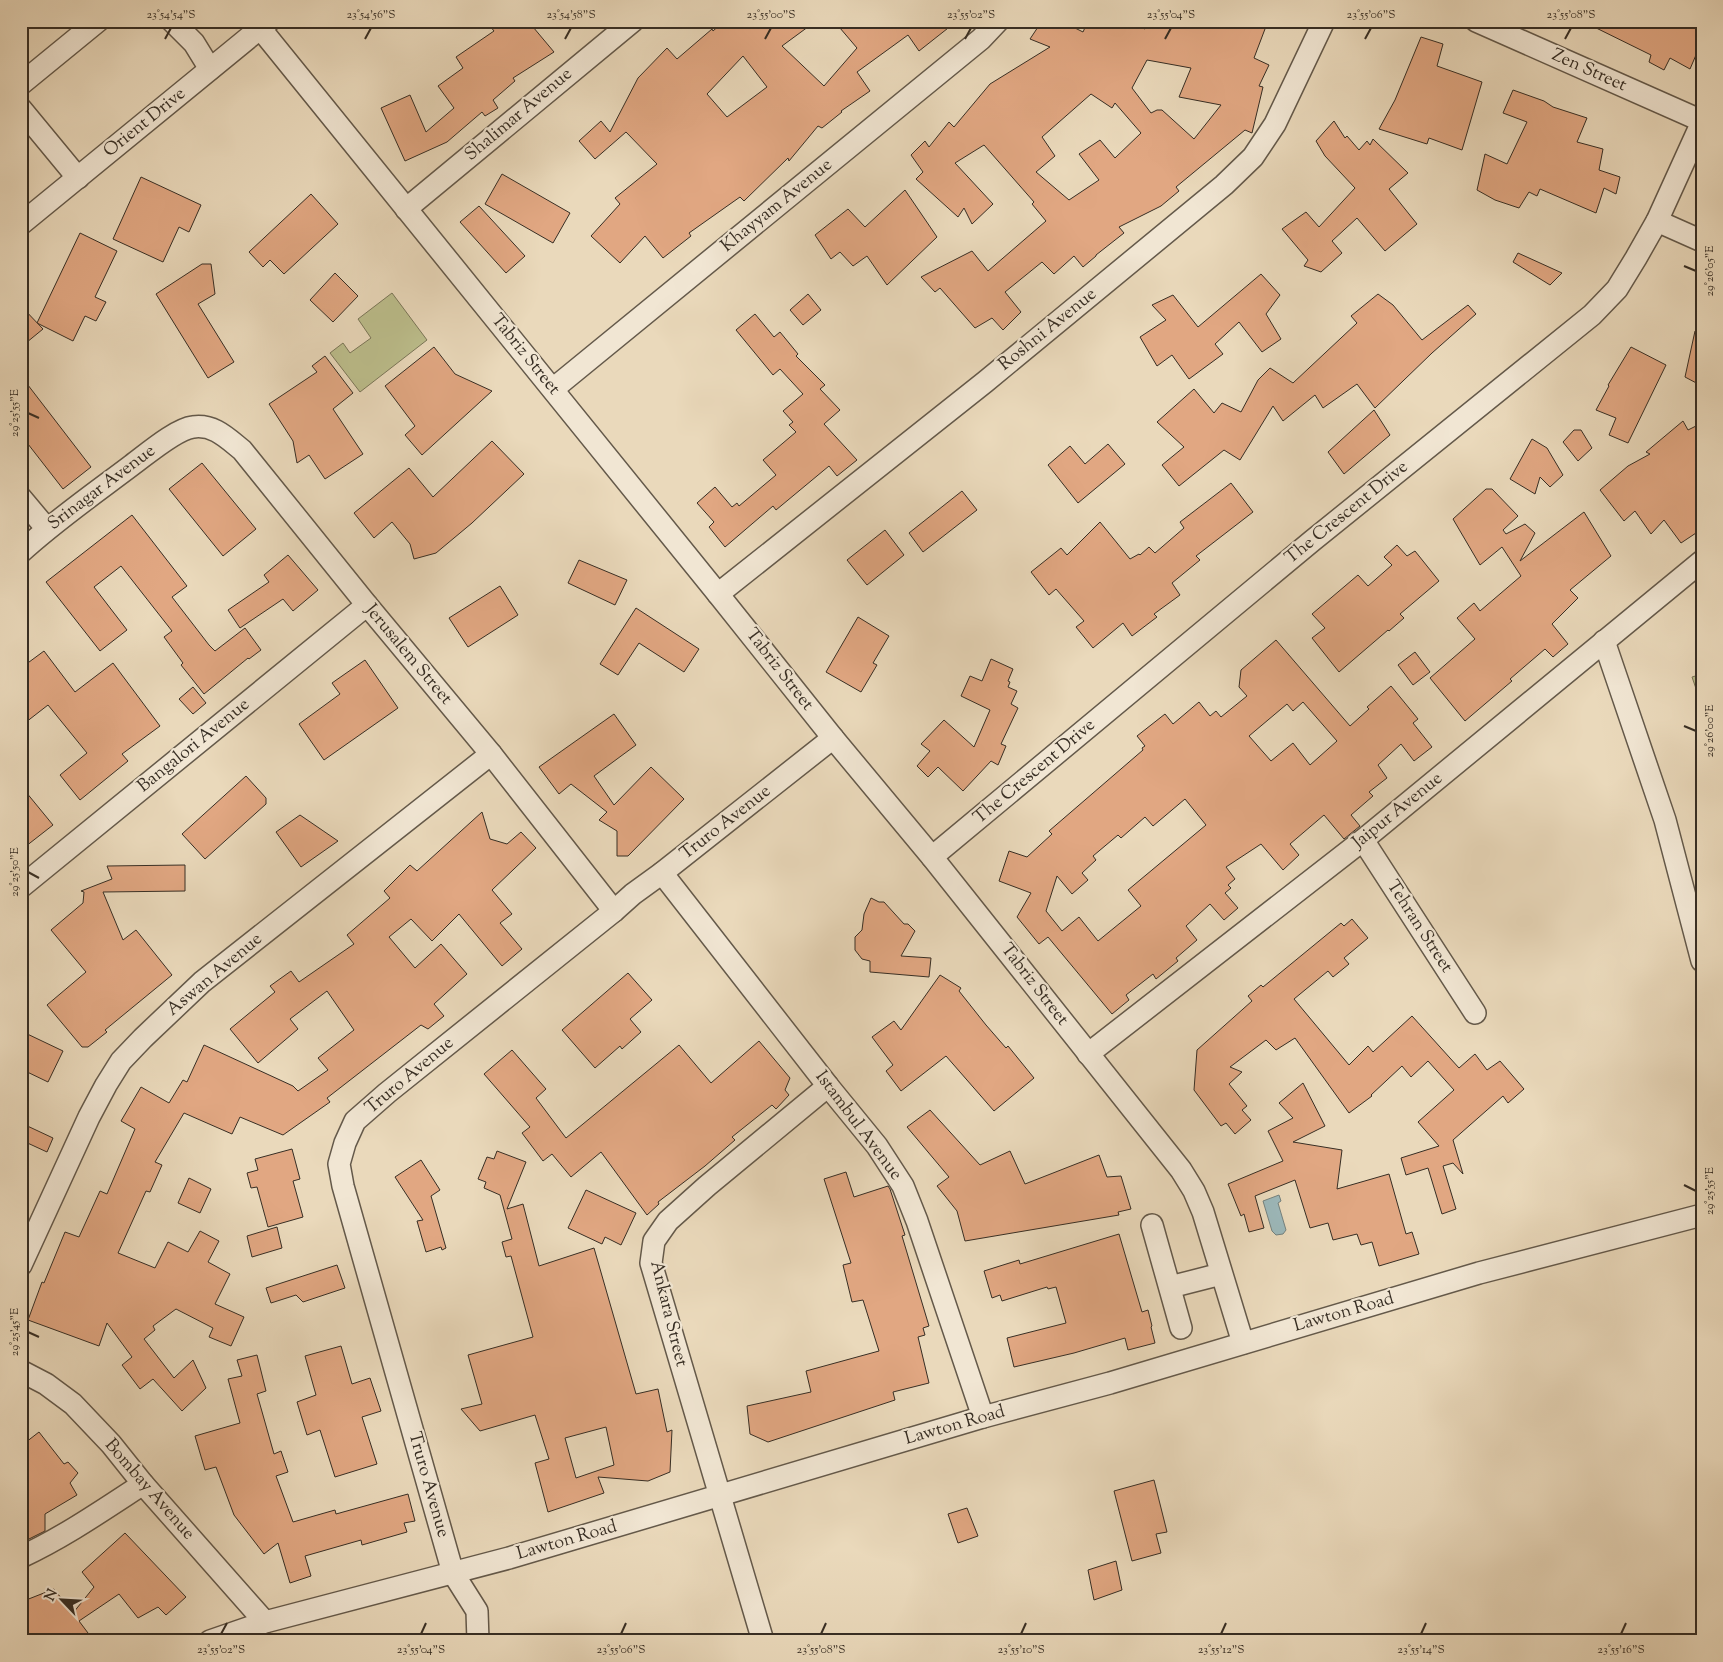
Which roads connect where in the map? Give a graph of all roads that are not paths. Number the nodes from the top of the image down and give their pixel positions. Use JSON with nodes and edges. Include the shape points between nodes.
{"nodes":[{"id":1,"x":98,"y":21,"type":"edge"},
{"id":2,"x":172,"y":21,"type":"edge"},
{"id":3,"x":633,"y":21,"type":"edge"},
{"id":4,"x":998,"y":21,"type":"edge"},
{"id":5,"x":1324,"y":21,"type":"edge"},
{"id":6,"x":1476,"y":21,"type":"edge"},
{"id":7,"x":265,"y":25,"type":"edge"},
{"id":8,"x":210,"y":69,"type":"junction"},
{"id":9,"x":21,"y":84,"type":"edge"},
{"id":10,"x":21,"y":109,"type":"edge"},
{"id":11,"x":1702,"y":121,"type":"edge"},
{"id":12,"x":78,"y":178,"type":"junction"},
{"id":13,"x":406,"y":209,"type":"junction"},
{"id":14,"x":1657,"y":221,"type":"junction"},
{"id":15,"x":21,"y":224,"type":"edge"},
{"id":16,"x":1702,"y":241,"type":"edge"},
{"id":17,"x":553,"y":389,"type":"junction"},
{"id":18,"x":185,"y":428,"type":"joint"},
{"id":19,"x":21,"y":498,"type":"edge"},
{"id":20,"x":47,"y":529,"type":"junction"},
{"id":21,"x":21,"y":552,"type":"edge"},
{"id":22,"x":1702,"y":561,"type":"edge"},
{"id":23,"x":718,"y":594,"type":"junction"},
{"id":24,"x":367,"y":605,"type":"junction"},
{"id":25,"x":1604,"y":641,"type":"junction"},
{"id":26,"x":833,"y":738,"type":"junction"},
{"id":27,"x":491,"y":754,"type":"junction"},
{"id":28,"x":1363,"y":840,"type":"junction"},
{"id":29,"x":932,"y":857,"type":"junction"},
{"id":30,"x":662,"y":873,"type":"junction"},
{"id":31,"x":21,"y":887,"type":"edge"},
{"id":32,"x":614,"y":911,"type":"junction"},
{"id":33,"x":1702,"y":961,"type":"edge"},
{"id":34,"x":1475,"y":1013,"type":"dead end"},
{"id":35,"x":1088,"y":1054,"type":"junction"},
{"id":36,"x":828,"y":1086,"type":"junction"},
{"id":37,"x":1702,"y":1214,"type":"edge"},
{"id":38,"x":1152,"y":1225,"type":"dead end"},
{"id":39,"x":21,"y":1265,"type":"edge"},
{"id":40,"x":1221,"y":1274,"type":"junction"},
{"id":41,"x":1170,"y":1287,"type":"junction"},
{"id":42,"x":1181,"y":1328,"type":"dead end"},
{"id":43,"x":1243,"y":1343,"type":"junction"},
{"id":44,"x":21,"y":1371,"type":"edge"},
{"id":45,"x":983,"y":1417,"type":"junction"},
{"id":46,"x":143,"y":1484,"type":"junction"},
{"id":47,"x":720,"y":1496,"type":"junction"},
{"id":48,"x":21,"y":1557,"type":"edge"},
{"id":49,"x":453,"y":1574,"type":"junction"},
{"id":50,"x":265,"y":1622,"type":"junction"},
{"id":51,"x":210,"y":1641,"type":"edge"},
{"id":52,"x":478,"y":1641,"type":"edge"},
{"id":53,"x":763,"y":1641,"type":"edge"}],
"edges":[{"from":1,"to":9,"type":"street"},
{"from":2,"to":8,"type":"street","via":[[194,43]]},
{"from":3,"to":13,"type":"street","name":"Shalimar Avenue"},
{"from":4,"to":17,"type":"street","name":"Khayyam Avenue","via":[[981,39]]},
{"from":5,"to":23,"type":"street","name":"Roshni Avenue","via":[[1275,124],[1253,157],[1224,185],[993,376]]},
{"from":6,"to":11,"type":"street","name":"Zen Street"},
{"from":7,"to":8,"type":"street","name":"Orient Drive"},
{"from":7,"to":13,"type":"street","name":"Tabriz Street"},
{"from":8,"to":12,"type":"street","name":"Orient Drive"},
{"from":10,"to":12,"type":"street"},
{"from":11,"to":14,"type":"street","name":"The Crescent Drive"},
{"from":12,"to":15,"type":"street","name":"Orient Drive"},
{"from":13,"to":17,"type":"street","name":"Tabriz Street"},
{"from":14,"to":16,"type":"street"},
{"from":14,"to":29,"type":"street","name":"The Crescent Drive","via":[[1617,289],[1592,315],[1312,541]]},
{"from":17,"to":23,"type":"street","name":"Tabriz Street"},
{"from":18,"to":20,"type":"street","name":"Srinagar Avenue"},
{"from":18,"to":24,"type":"street","name":"Jerusalem Street","via":[[212,428],[242,450]]},
{"from":19,"to":20,"type":"street"},
{"from":20,"to":21,"type":"street","name":"Srinagar Avenue"},
{"from":22,"to":25,"type":"street","name":"Jaipur Avenue"},
{"from":23,"to":26,"type":"street","name":"Tabriz Street"},
{"from":24,"to":27,"type":"street","name":"Jerusalem Street"},
{"from":24,"to":31,"type":"street","name":"Bangalori Avenue"},
{"from":25,"to":28,"type":"street","name":"Jaipur Avenue"},
{"from":25,"to":33,"type":"street","via":[[1665,820]]},
{"from":26,"to":29,"type":"street","name":"Tabriz Street"},
{"from":26,"to":30,"type":"street","name":"Truro Avenue"},
{"from":27,"to":32,"type":"street","name":"Jerusalem Street"},
{"from":27,"to":39,"type":"street","name":"Aswan Avenue","via":[[202,982],[127,1055],[89,1117]]},
{"from":28,"to":34,"type":"street","name":"Tehran Street"},
{"from":28,"to":35,"type":"street","name":"Jaipur Avenue"},
{"from":29,"to":35,"type":"street","name":"Tabriz Street"},
{"from":30,"to":32,"type":"street","name":"Truro Avenue"},
{"from":30,"to":36,"type":"street","name":"Istambul Avenue"},
{"from":32,"to":49,"type":"street","name":"Truro Avenue","via":[[355,1121],[339,1164]]},
{"from":35,"to":40,"type":"street","name":"Tabriz Street","via":[[1186,1177],[1202,1212]]},
{"from":36,"to":45,"type":"street","name":"Istambul Avenue","via":[[877,1146],[903,1186]]},
{"from":36,"to":47,"type":"street","name":"Ankara Street","via":[[707,1186],[668,1221],[654,1241],[651,1263]]},
{"from":37,"to":43,"type":"street","name":"Lawton Road","via":[[1479,1273]]},
{"from":38,"to":41,"type":"street"},
{"from":40,"to":41,"type":"street"},
{"from":40,"to":43,"type":"street","name":"Tabriz Street"},
{"from":41,"to":42,"type":"street"},
{"from":43,"to":45,"type":"street","name":"Lawton Road"},
{"from":44,"to":46,"type":"street","name":"Bombay Avenue","via":[[46,1384],[72,1404]]},
{"from":45,"to":47,"type":"street","name":"Lawton Road"},
{"from":46,"to":48,"type":"street","via":[[76,1528]]},
{"from":46,"to":50,"type":"street","name":"Bombay Avenue"},
{"from":47,"to":49,"type":"street","name":"Lawton Road"},
{"from":47,"to":53,"type":"street","name":"Ankara Street"},
{"from":49,"to":50,"type":"street","name":"Lawton Road"},
{"from":49,"to":52,"type":"street","name":"Truro Avenue","via":[[477,1611]]},
{"from":50,"to":51,"type":"street","name":"Lawton Road"}]}
